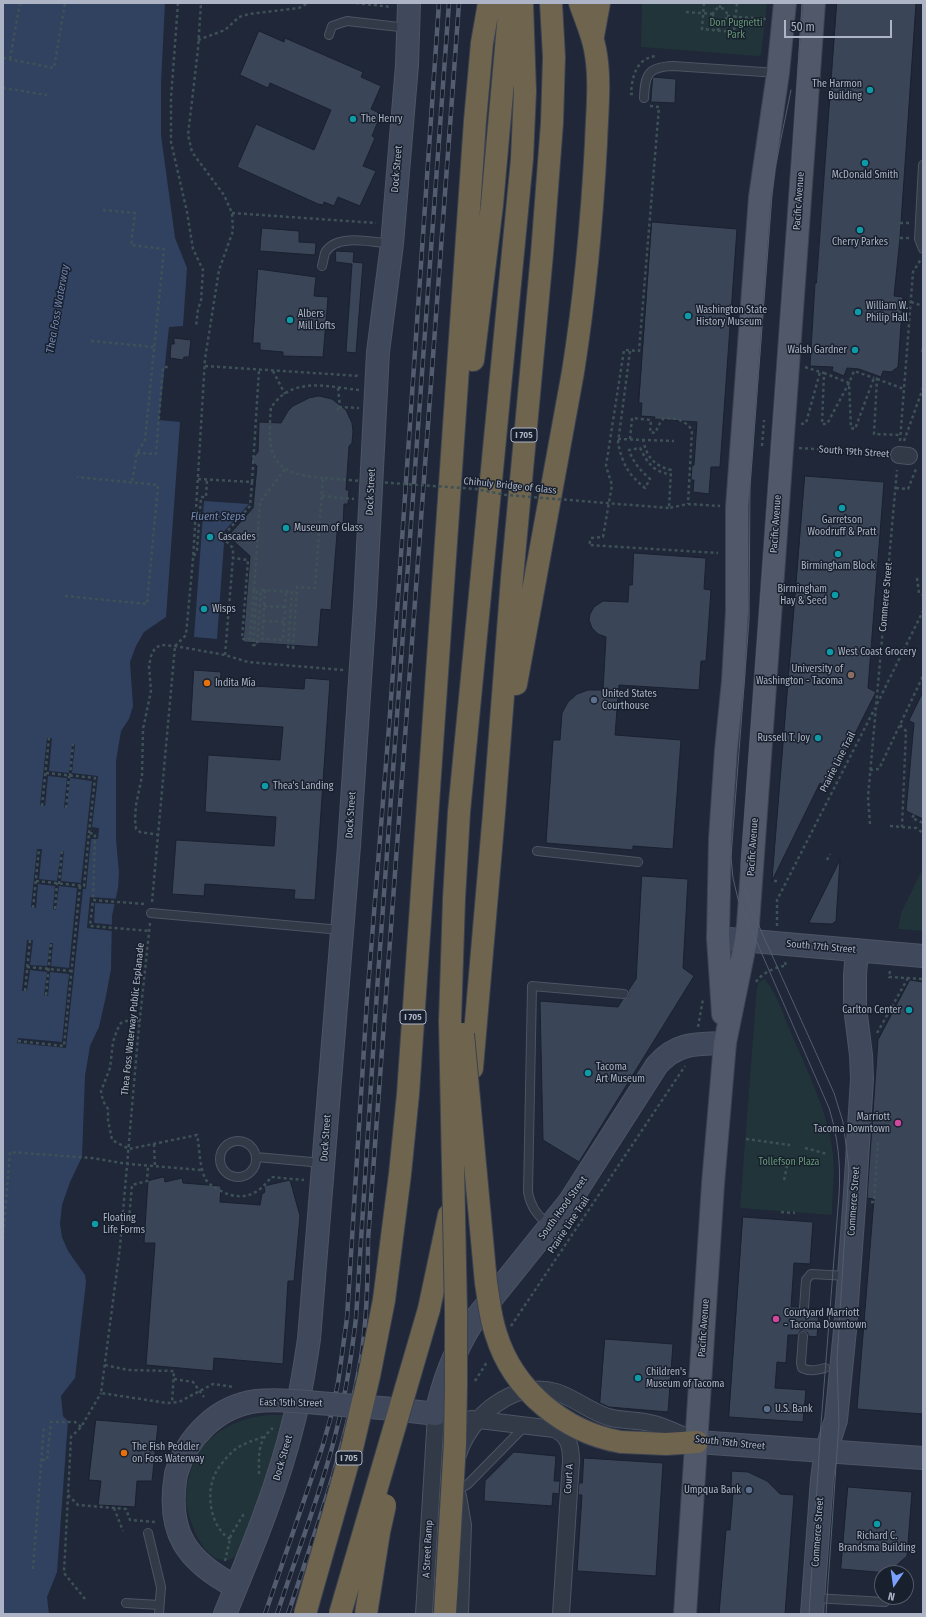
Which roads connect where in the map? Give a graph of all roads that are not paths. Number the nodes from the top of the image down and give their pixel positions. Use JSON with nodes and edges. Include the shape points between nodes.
{"nodes":[{"id":1,"x":476,"y":3,"type":"edge"},
{"id":2,"x":489,"y":3,"type":"edge"},
{"id":3,"x":510,"y":3,"type":"edge"},
{"id":4,"x":522,"y":3,"type":"edge"},
{"id":5,"x":551,"y":3,"type":"edge"},
{"id":6,"x":580,"y":3,"type":"edge"},
{"id":7,"x":599,"y":3,"type":"edge"},
{"id":8,"x":786,"y":3,"type":"edge"},
{"id":9,"x":814,"y":3,"type":"edge"},
{"id":10,"x":401,"y":5,"type":"edge"},
{"id":11,"x":409,"y":28,"type":"junction"},
{"id":12,"x":328,"y":35,"type":"dead end"},
{"id":13,"x":593,"y":39,"type":"junction"},
{"id":14,"x":482,"y":43,"type":"junction"},
{"id":15,"x":778,"y":73,"type":"junction"},
{"id":16,"x":644,"y":98,"type":"dead end"},
{"id":17,"x":923,"y":166,"type":"edge"},
{"id":18,"x":392,"y":244,"type":"junction"},
{"id":19,"x":922,"y":250,"type":"edge"},
{"id":20,"x":322,"y":266,"type":"dead end"},
{"id":21,"x":434,"y":733,"type":"junction"},
{"id":22,"x":494,"y":813,"type":"junction"},
{"id":23,"x":536,"y":851,"type":"dead end"},
{"id":24,"x":638,"y":862,"type":"dead end"},
{"id":25,"x":454,"y":899,"type":"junction"},
{"id":26,"x":152,"y":909,"type":"road end"},
{"id":27,"x":342,"y":930,"type":"junction"},
{"id":28,"x":718,"y":938,"type":"junction"},
{"id":29,"x":746,"y":940,"type":"junction"},
{"id":30,"x":857,"y":950,"type":"junction"},
{"id":31,"x":923,"y":956,"type":"edge"},
{"id":32,"x":624,"y":994,"type":"dead end"},
{"id":33,"x":725,"y":1042,"type":"junction"},
{"id":34,"x":256,"y":1157,"type":"junction"},
{"id":35,"x":324,"y":1163,"type":"junction"},
{"id":36,"x":551,"y":1226,"type":"junction"},
{"id":37,"x":848,"y":1276,"type":"junction"},
{"id":38,"x":804,"y":1308,"type":"dead end"},
{"id":39,"x":429,"y":1309,"type":"junction"},
{"id":40,"x":803,"y":1336,"type":"dead end"},
{"id":41,"x":834,"y":1363,"type":"junction"},
{"id":42,"x":436,"y":1414,"type":"junction"},
{"id":43,"x":478,"y":1420,"type":"junction"},
{"id":44,"x":526,"y":1426,"type":"junction"},
{"id":45,"x":697,"y":1442,"type":"junction"},
{"id":46,"x":826,"y":1451,"type":"junction"},
{"id":47,"x":923,"y":1458,"type":"edge"},
{"id":48,"x":457,"y":1459,"type":"junction"},
{"id":49,"x":432,"y":1484,"type":"junction"},
{"id":50,"x":457,"y":1491,"type":"junction"},
{"id":51,"x":148,"y":1533,"type":"dead end"},
{"id":52,"x":236,"y":1587,"type":"junction"},
{"id":53,"x":126,"y":1603,"type":"dead end"},
{"id":54,"x":874,"y":1603,"type":"edge"},
{"id":55,"x":446,"y":1605,"type":"edge"},
{"id":56,"x":813,"y":1606,"type":"edge"},
{"id":57,"x":159,"y":1610,"type":"edge"},
{"id":58,"x":225,"y":1614,"type":"edge"},
{"id":59,"x":305,"y":1614,"type":"edge"},
{"id":60,"x":340,"y":1614,"type":"edge"},
{"id":61,"x":366,"y":1614,"type":"edge"},
{"id":62,"x":424,"y":1614,"type":"edge"},
{"id":63,"x":460,"y":1614,"type":"edge"},
{"id":64,"x":561,"y":1614,"type":"edge"},
{"id":65,"x":685,"y":1614,"type":"edge"}],
"edges":[{"from":1,"to":14,"type":"highway"},
{"from":2,"to":14,"type":"highway"},
{"from":3,"to":21,"type":"highway","number":"I 705","via":[[492,205]]},
{"from":4,"to":25,"type":"highway","via":[[525,91],[522,159],[459,812]]},
{"from":5,"to":22,"type":"highway","number":"I 705","via":[[554,57],[552,123]]},
{"from":6,"to":13,"type":"highway"},
{"from":7,"to":13,"type":"highway"},
{"from":8,"to":15,"type":"main road","name":"Pacific Avenue"},
{"from":9,"to":29,"type":"main road","name":"Pacific Avenue"},
{"from":10,"to":11,"type":"street","name":"Dock Street"},
{"from":11,"to":12,"type":"lane","via":[[347,21],[332,26]]},
{"from":11,"to":18,"type":"street","name":"Dock Street"},
{"from":13,"to":22,"type":"highway","via":[[598,80],[596,136],[590,245],[582,315]]},
{"from":14,"to":21,"type":"highway"},
{"from":15,"to":16,"type":"lane","via":[[660,67],[652,70],[646,77]]},
{"from":15,"to":28,"type":"main road","name":"Pacific Avenue","via":[[760,197],[742,425],[737,611],[720,838]]},
{"from":17,"to":19,"type":"lane","via":[[919,224]]},
{"from":18,"to":20,"type":"lane","via":[[344,240],[326,252]]},
{"from":18,"to":27,"type":"street","name":"Dock Street","via":[[378,352],[365,604]]},
{"from":21,"to":59,"type":"highway","number":"I 705","bridge":true,"via":[[408,1094],[384,1300],[352,1448]]},
{"from":22,"to":39,"type":"highway","number":"I 705","via":[[470,1085],[447,1229]]},
{"from":23,"to":24,"type":"lane"},
{"from":25,"to":45,"type":"highway","bridge":true,"via":[[467,1082],[486,1283],[490,1314],[509,1365],[517,1377],[551,1412],[598,1436],[621,1442]]},
{"from":25,"to":55,"type":"highway","bridge":true,"via":[[450,1021],[456,1384]]},
{"from":26,"to":27,"type":"lane"},
{"from":27,"to":35,"type":"street","name":"Dock Street"},
{"from":28,"to":29,"type":"street","name":"South 17th Street"},
{"from":28,"to":33,"type":"main road","name":"Pacific Avenue"},
{"from":29,"to":30,"type":"street","name":"South 17th Street"},
{"from":29,"to":33,"type":"main road","name":"Pacific Avenue"},
{"from":30,"to":31,"type":"street","name":"South 17th Street"},
{"from":30,"to":37,"type":"street","name":"Commerce Street","via":[[855,1007],[862,1079],[856,1193]]},
{"from":32,"to":36,"type":"lane","via":[[532,986],[528,1192],[534,1209]]},
{"from":33,"to":36,"type":"street","name":"South Hood Street","via":[[683,1046],[663,1058]]},
{"from":33,"to":45,"type":"main road","name":"Pacific Avenue","via":[[713,1184]]},
{"from":34,"to":34,"type":"lane","via":[[246,1143],[234,1142],[224,1148],[220,1159],[223,1170],[239,1177],[253,1169]]},
{"from":34,"to":35,"type":"lane"},
{"from":35,"to":52,"type":"street","name":"Dock Street","via":[[309,1339],[299,1398],[275,1486]]},
{"from":36,"to":42,"type":"street","name":"South Hood Street","via":[[486,1304],[462,1339],[447,1371]]},
{"from":37,"to":38,"type":"lane","via":[[811,1274],[806,1280]]},
{"from":37,"to":41,"type":"street","name":"Commerce Street"},
{"from":39,"to":60,"type":"highway","number":"I 705","bridge":true},
{"from":39,"to":61,"type":"highway","bridge":true,"via":[[379,1532]]},
{"from":40,"to":41,"type":"lane","via":[[802,1368],[808,1370]]},
{"from":41,"to":46,"type":"street","name":"Commerce Street","via":[[836,1420]]},
{"from":42,"to":43,"type":"street"},
{"from":42,"to":48,"type":"street"},
{"from":42,"to":49,"type":"street","name":"A Street Ramp"},
{"from":42,"to":52,"type":"street","name":"East 15th Street","bridge":true,"via":[[292,1401],[256,1402],[230,1409],[208,1423],[183,1454],[173,1493],[174,1513],[179,1534],[194,1558]]},
{"from":43,"to":44,"type":"street","name":"Court A"},
{"from":43,"to":45,"type":"street","name":"South 15th Street","via":[[501,1400],[515,1394],[542,1389],[565,1395],[597,1413],[652,1423]]},
{"from":43,"to":48,"type":"street","name":"South 15th Street","via":[[462,1443]]},
{"from":44,"to":50,"type":"lane","via":[[468,1484]]},
{"from":44,"to":64,"type":"street","name":"Court A","via":[[560,1431],[570,1446]]},
{"from":45,"to":46,"type":"street","name":"South 15th Street"},
{"from":45,"to":65,"type":"main road","name":"Pacific Avenue"},
{"from":46,"to":47,"type":"street","name":"South 15th Street"},
{"from":46,"to":56,"type":"street","name":"Commerce Street"},
{"from":48,"to":49,"type":"street"},
{"from":48,"to":50,"type":"street"},
{"from":49,"to":62,"type":"street","name":"A Street Ramp"},
{"from":50,"to":63,"type":"street","via":[[463,1525]]},
{"from":51,"to":57,"type":"lane","via":[[161,1587]]},
{"from":52,"to":58,"type":"street","name":"Dock Street"},
{"from":53,"to":57,"type":"lane"},
{"from":54,"to":56,"type":"lane"}]}
